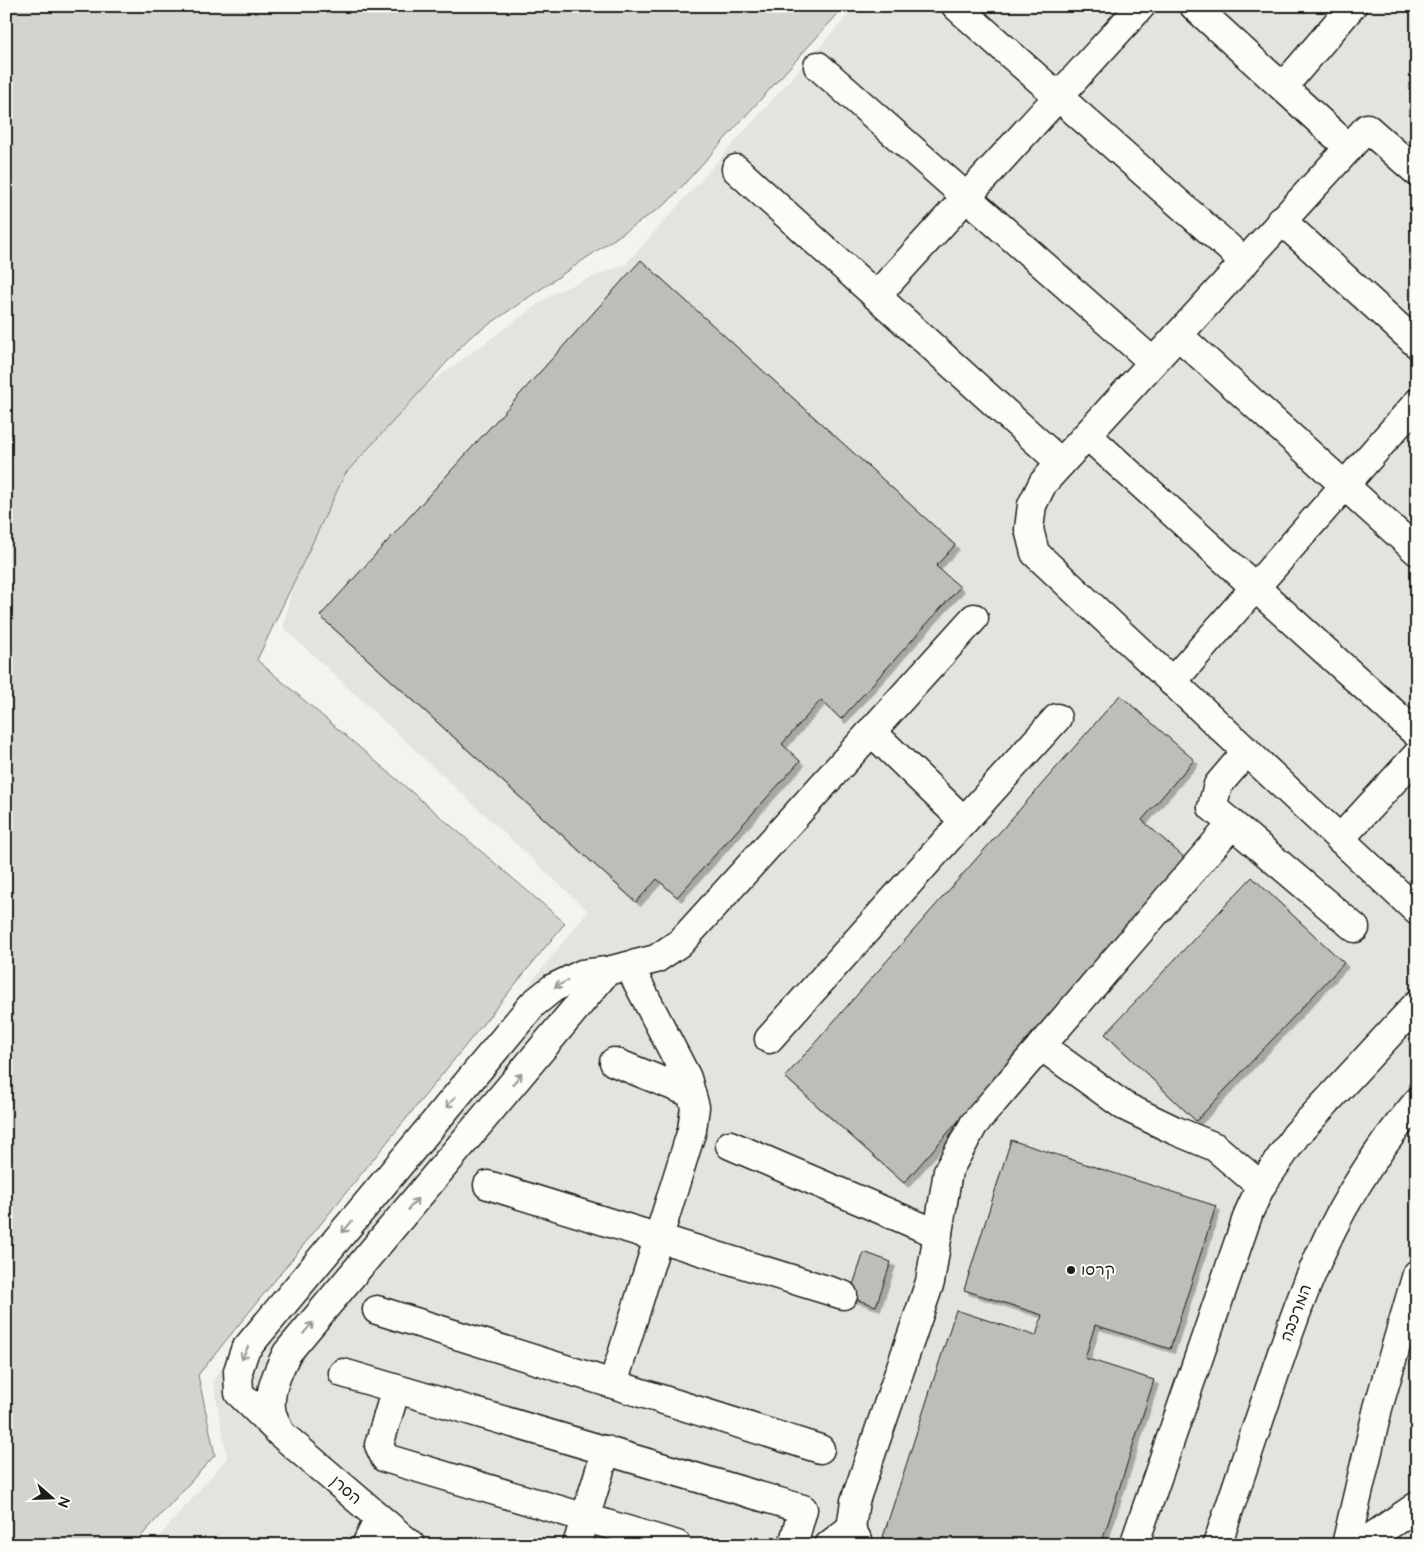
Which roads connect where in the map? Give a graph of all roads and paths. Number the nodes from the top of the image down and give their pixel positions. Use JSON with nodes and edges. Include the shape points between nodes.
{"nodes":[{"id":1,"x":956,"y":6,"type":"edge"},
{"id":2,"x":1141,"y":6,"type":"edge"},
{"id":3,"x":1194,"y":6,"type":"edge"},
{"id":4,"x":1352,"y":6,"type":"edge"},
{"id":5,"x":818,"y":66,"type":"dead end"},
{"id":6,"x":1283,"y":88,"type":"junction"},
{"id":7,"x":1058,"y":97,"type":"junction"},
{"id":8,"x":1349,"y":148,"type":"junction"},
{"id":9,"x":736,"y":169,"type":"dead end"},
{"id":10,"x":1417,"y":172,"type":"edge"},
{"id":11,"x":966,"y":197,"type":"junction"},
{"id":12,"x":1282,"y":220,"type":"junction"},
{"id":13,"x":1245,"y":262,"type":"junction"},
{"id":14,"x":876,"y":296,"type":"junction"},
{"id":15,"x":1178,"y":335,"type":"junction"},
{"id":16,"x":1417,"y":344,"type":"edge"},
{"id":17,"x":1154,"y":362,"type":"junction"},
{"id":18,"x":1417,"y":403,"type":"edge"},
{"id":19,"x":1087,"y":435,"type":"junction"},
{"id":20,"x":1061,"y":463,"type":"junction"},
{"id":21,"x":1344,"y":486,"type":"junction"},
{"id":22,"x":1417,"y":551,"type":"edge"},
{"id":23,"x":1255,"y":588,"type":"junction"},
{"id":24,"x":974,"y":618,"type":"dead end"},
{"id":25,"x":1172,"y":682,"type":"junction"},
{"id":26,"x":1057,"y":718,"type":"dead end"},
{"id":27,"x":871,"y":732,"type":"junction"},
{"id":28,"x":1417,"y":734,"type":"edge"},
{"id":29,"x":1247,"y":751,"type":"junction"},
{"id":30,"x":1417,"y":755,"type":"edge"},
{"id":31,"x":964,"y":821,"type":"junction"},
{"id":32,"x":1232,"y":824,"type":"junction"},
{"id":33,"x":1340,"y":838,"type":"junction"},
{"id":34,"x":1417,"y":911,"type":"edge"},
{"id":35,"x":1355,"y":928,"type":"dead end"},
{"id":36,"x":618,"y":969,"type":"junction"},
{"id":37,"x":1417,"y":1004,"type":"edge"},
{"id":38,"x":769,"y":1039,"type":"dead end"},
{"id":39,"x":1041,"y":1046,"type":"junction"},
{"id":40,"x":614,"y":1062,"type":"dead end"},
{"id":41,"x":691,"y":1093,"type":"junction"},
{"id":42,"x":1417,"y":1102,"type":"edge"},
{"id":43,"x":730,"y":1145,"type":"dead end"},
{"id":44,"x":488,"y":1185,"type":"dead end"},
{"id":45,"x":1261,"y":1186,"type":"junction"},
{"id":46,"x":938,"y":1234,"type":"junction"},
{"id":47,"x":658,"y":1238,"type":"junction"},
{"id":48,"x":1417,"y":1274,"type":"edge"},
{"id":49,"x":843,"y":1295,"type":"dead end"},
{"id":50,"x":377,"y":1310,"type":"dead end"},
{"id":51,"x":342,"y":1373,"type":"dead end"},
{"id":52,"x":613,"y":1384,"type":"junction"},
{"id":53,"x":396,"y":1389,"type":"junction"},
{"id":54,"x":281,"y":1434,"type":"junction"},
{"id":55,"x":820,"y":1449,"type":"dead end"},
{"id":56,"x":606,"y":1450,"type":"junction"},
{"id":57,"x":1417,"y":1506,"type":"edge"},
{"id":58,"x":585,"y":1517,"type":"junction"},
{"id":59,"x":379,"y":1519,"type":"junction"},
{"id":60,"x":855,"y":1536,"type":"edge"},
{"id":61,"x":366,"y":1545,"type":"edge"},
{"id":62,"x":411,"y":1545,"type":"edge"},
{"id":63,"x":578,"y":1545,"type":"edge"},
{"id":64,"x":677,"y":1545,"type":"edge"},
{"id":65,"x":793,"y":1545,"type":"edge"},
{"id":66,"x":829,"y":1545,"type":"edge"},
{"id":67,"x":1134,"y":1545,"type":"edge"},
{"id":68,"x":1217,"y":1545,"type":"edge"},
{"id":69,"x":1346,"y":1545,"type":"edge"},
{"id":70,"x":1360,"y":1545,"type":"edge"}],
"edges":[{"from":1,"to":7,"type":"street"},
{"from":2,"to":7,"type":"street"},
{"from":3,"to":6,"type":"street"},
{"from":4,"to":6,"type":"street"},
{"from":5,"to":11,"type":"street"},
{"from":6,"to":8,"type":"street"},
{"from":7,"to":11,"type":"street"},
{"from":7,"to":13,"type":"street"},
{"from":8,"to":10,"type":"street","via":[[1367,128]]},
{"from":8,"to":12,"type":"street"},
{"from":9,"to":14,"type":"street"},
{"from":11,"to":14,"type":"street"},
{"from":11,"to":17,"type":"street"},
{"from":12,"to":13,"type":"street"},
{"from":12,"to":16,"type":"street"},
{"from":13,"to":15,"type":"street"},
{"from":14,"to":20,"type":"street"},
{"from":15,"to":17,"type":"street"},
{"from":15,"to":21,"type":"street"},
{"from":17,"to":19,"type":"street"},
{"from":18,"to":21,"type":"street"},
{"from":19,"to":20,"type":"street"},
{"from":19,"to":23,"type":"street"},
{"from":20,"to":25,"type":"street","via":[[1043,483],[1032,505],[1029,529],[1036,553]]},
{"from":21,"to":22,"type":"street"},
{"from":21,"to":23,"type":"street"},
{"from":23,"to":25,"type":"street"},
{"from":23,"to":28,"type":"street"},
{"from":24,"to":27,"type":"street"},
{"from":25,"to":29,"type":"street"},
{"from":26,"to":31,"type":"street"},
{"from":27,"to":31,"type":"street"},
{"from":27,"to":36,"type":"street","via":[[681,942],[656,959]]},
{"from":29,"to":32,"type":"street","via":[[1218,785],[1212,806]]},
{"from":29,"to":33,"type":"street"},
{"from":30,"to":33,"type":"street"},
{"from":31,"to":38,"type":"street"},
{"from":32,"to":35,"type":"street"},
{"from":32,"to":39,"type":"street"},
{"from":33,"to":34,"type":"street"},
{"from":36,"to":41,"type":"street","via":[[687,1078]]},
{"from":54,"to":36,"type":"street","one_way":true,"via":[[272,1414],[271,1396],[287,1353]]},
{"from":36,"to":54,"type":"street","name":"הסרן","one_way":true,"via":[[582,974],[553,988],[533,1004],[245,1350],[238,1372],[238,1393]]},
{"from":37,"to":45,"type":"street","via":[[1296,1136]]},
{"from":39,"to":45,"type":"street","via":[[1124,1106],[1215,1147]]},
{"from":39,"to":46,"type":"street","via":[[974,1124],[948,1171]]},
{"from":40,"to":41,"type":"street"},
{"from":41,"to":47,"type":"street","via":[[695,1107],[692,1130]]},
{"from":42,"to":68,"type":"street","name":"המרכבה","via":[[1352,1192],[1310,1278],[1290,1326]]},
{"from":43,"to":46,"type":"street"},
{"from":44,"to":47,"type":"street"},
{"from":45,"to":67,"type":"street","via":[[1249,1212]]},
{"from":46,"to":60,"type":"street","via":[[930,1282],[855,1501]]},
{"from":47,"to":49,"type":"street"},
{"from":47,"to":52,"type":"street"},
{"from":48,"to":69,"type":"street","via":[[1378,1408]]},
{"from":50,"to":52,"type":"street"},
{"from":51,"to":53,"type":"street"},
{"from":52,"to":55,"type":"street"},
{"from":53,"to":56,"type":"street"},
{"from":53,"to":58,"type":"street","via":[[379,1445],[385,1458]]},
{"from":54,"to":59,"type":"street","name":"הסרן"},
{"from":56,"to":58,"type":"street"},
{"from":56,"to":65,"type":"street","via":[[803,1508]]},
{"from":57,"to":70,"type":"street"},
{"from":58,"to":63,"type":"street"},
{"from":58,"to":64,"type":"street"},
{"from":59,"to":61,"type":"street"},
{"from":59,"to":62,"type":"street","name":"הסרן"},
{"from":60,"to":66,"type":"street"}]}
